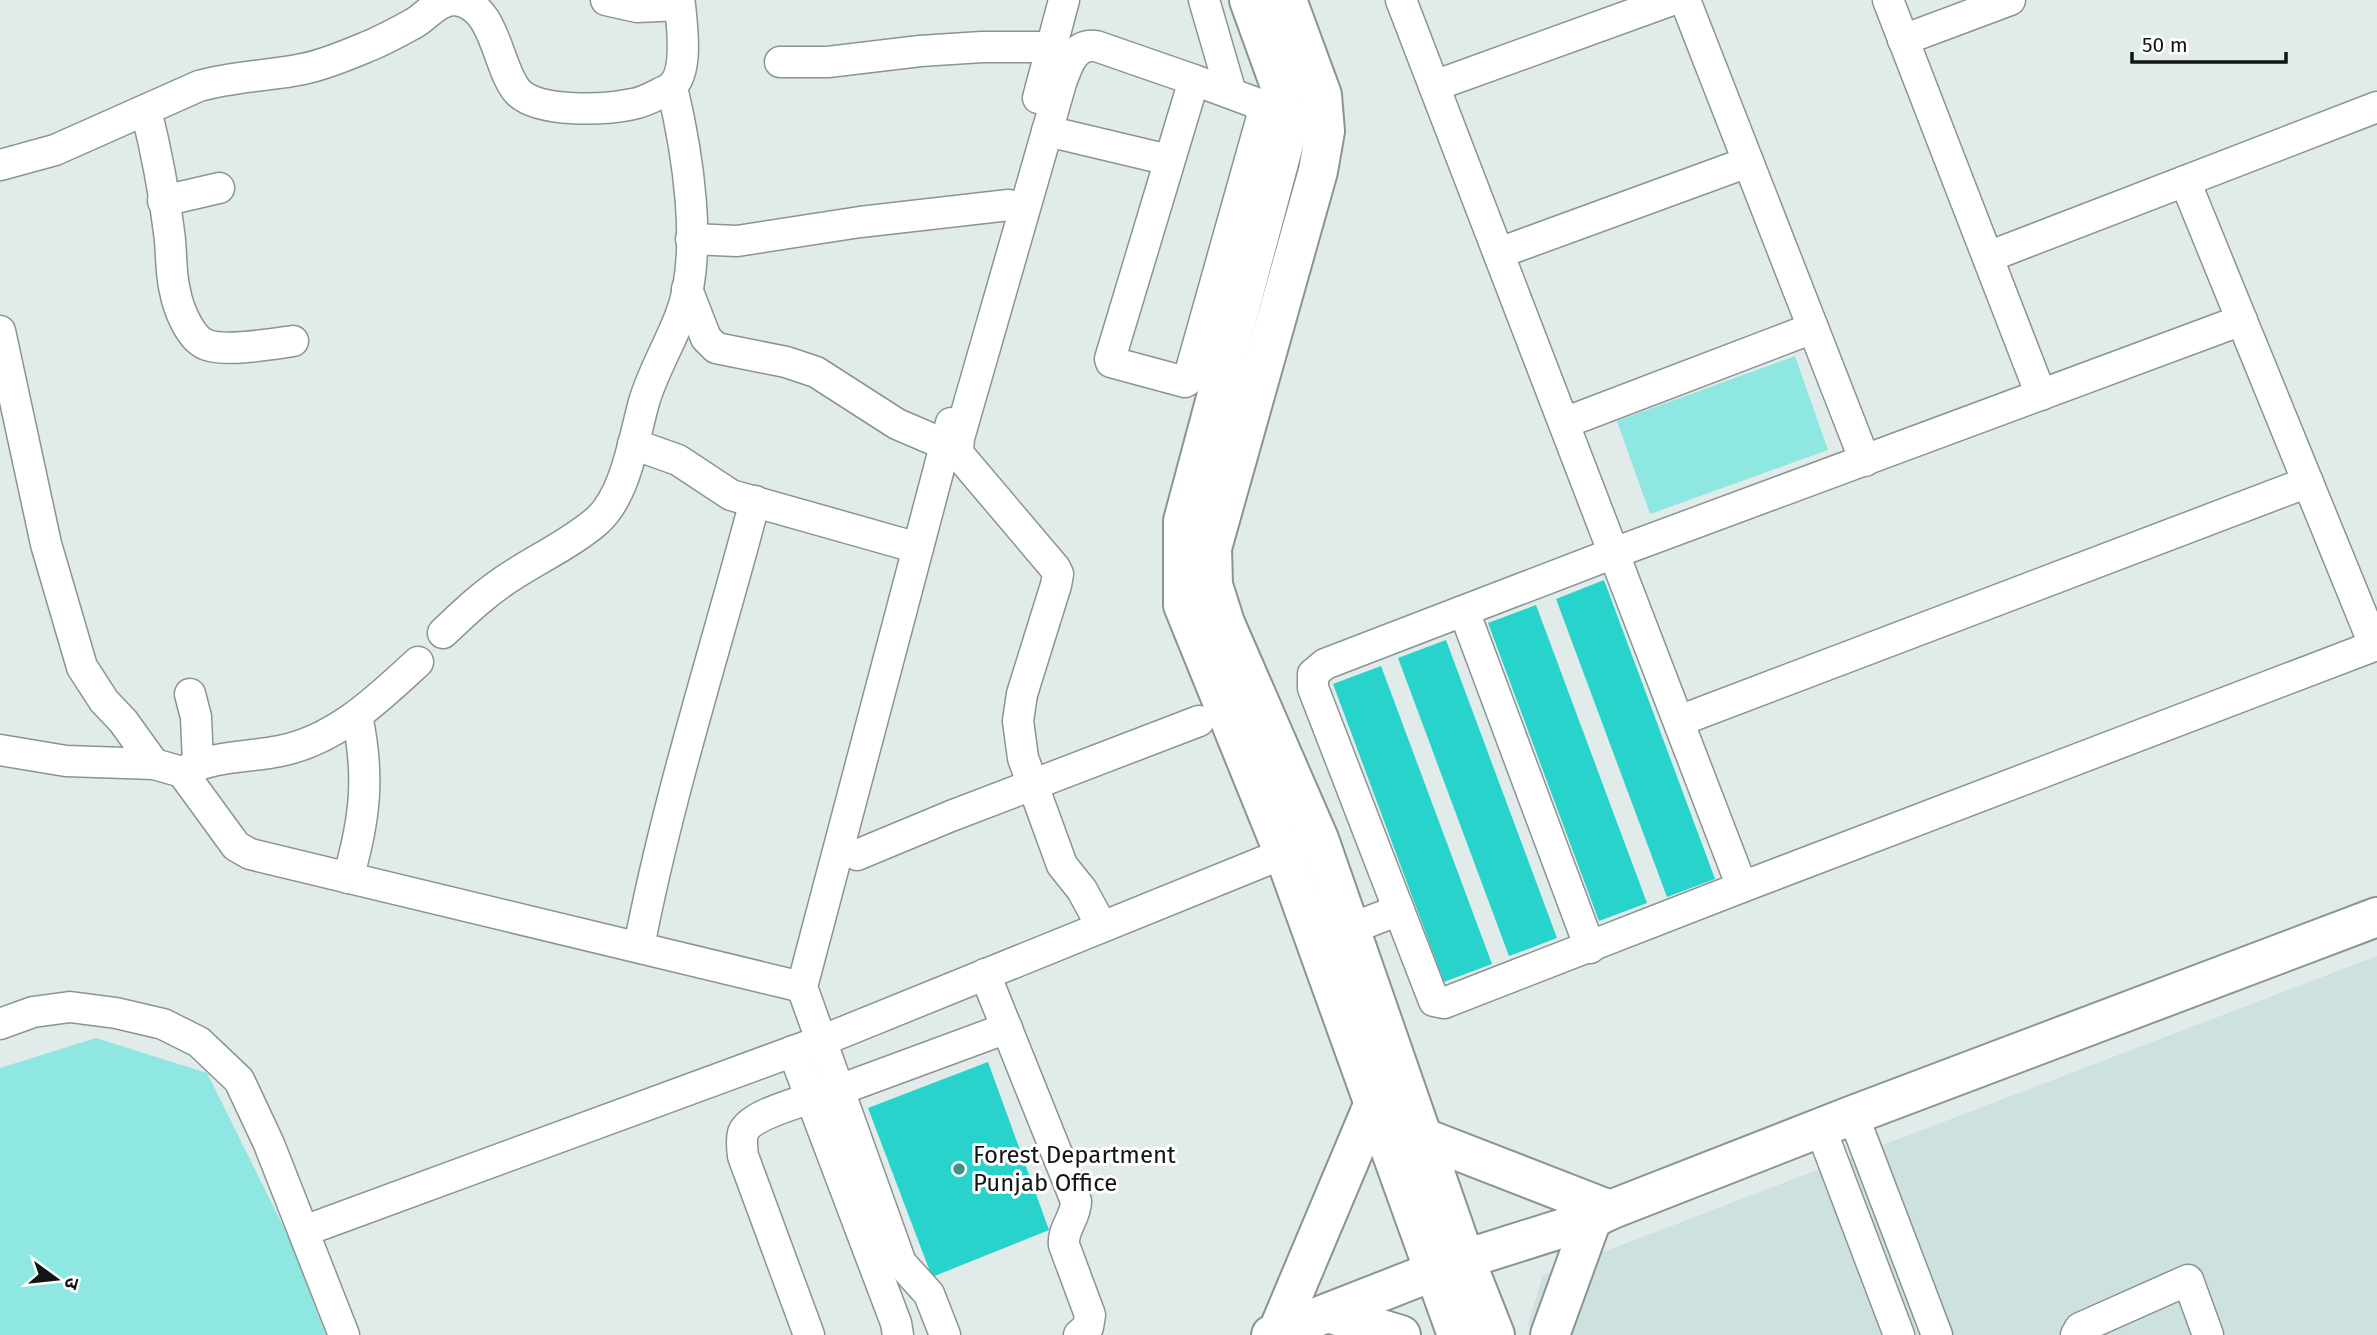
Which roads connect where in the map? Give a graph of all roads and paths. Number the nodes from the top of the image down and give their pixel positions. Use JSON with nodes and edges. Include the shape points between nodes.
{"nodes":[{"id":1,"x":606,"y":0,"type":"edge"},
{"id":2,"x":1064,"y":0,"type":"edge"},
{"id":3,"x":1204,"y":0,"type":"edge"},
{"id":4,"x":1249,"y":0,"type":"edge"},
{"id":5,"x":1287,"y":0,"type":"edge"},
{"id":6,"x":1401,"y":0,"type":"edge"},
{"id":7,"x":1672,"y":0,"type":"edge"},
{"id":8,"x":1685,"y":0,"type":"edge"},
{"id":9,"x":1888,"y":0,"type":"edge"},
{"id":10,"x":2010,"y":0,"type":"edge"},
{"id":11,"x":682,"y":3,"type":"edge"},
{"id":12,"x":1903,"y":40,"type":"junction"},
{"id":13,"x":1051,"y":47,"type":"junction"},
{"id":14,"x":780,"y":62,"type":"dead end"},
{"id":15,"x":1194,"y":80,"type":"junction"},
{"id":16,"x":1434,"y":86,"type":"junction"},
{"id":17,"x":672,"y":87,"type":"junction"},
{"id":18,"x":1231,"y":93,"type":"junction"},
{"id":19,"x":2377,"y":107,"type":"edge"},
{"id":20,"x":146,"y":110,"type":"junction"},
{"id":21,"x":1047,"y":131,"type":"junction"},
{"id":22,"x":1169,"y":160,"type":"junction"},
{"id":23,"x":1748,"y":162,"type":"junction"},
{"id":24,"x":0,"y":165,"type":"edge"},
{"id":25,"x":2185,"y":181,"type":"junction"},
{"id":26,"x":219,"y":188,"type":"dead end"},
{"id":27,"x":163,"y":201,"type":"junction"},
{"id":28,"x":1009,"y":205,"type":"junction"},
{"id":29,"x":691,"y":239,"type":"junction"},
{"id":30,"x":1499,"y":253,"type":"junction"},
{"id":31,"x":1988,"y":257,"type":"junction"},
{"id":32,"x":687,"y":289,"type":"junction"},
{"id":33,"x":2242,"y":320,"type":"junction"},
{"id":34,"x":1813,"y":328,"type":"junction"},
{"id":35,"x":0,"y":331,"type":"edge"},
{"id":36,"x":293,"y":341,"type":"dead end"},
{"id":37,"x":2041,"y":395,"type":"junction"},
{"id":38,"x":1564,"y":423,"type":"junction"},
{"id":39,"x":633,"y":444,"type":"junction"},
{"id":40,"x":946,"y":445,"type":"junction"},
{"id":41,"x":1865,"y":461,"type":"junction"},
{"id":42,"x":2308,"y":482,"type":"junction"},
{"id":43,"x":755,"y":501,"type":"junction"},
{"id":44,"x":918,"y":548,"type":"junction"},
{"id":45,"x":1614,"y":553,"type":"junction"},
{"id":46,"x":1464,"y":611,"type":"junction"},
{"id":47,"x":443,"y":633,"type":"dead end"},
{"id":48,"x":418,"y":662,"type":"dead end"},
{"id":49,"x":190,"y":694,"type":"dead end"},
{"id":50,"x":357,"y":716,"type":"junction"},
{"id":51,"x":1199,"y":721,"type":"dead end"},
{"id":52,"x":1679,"y":721,"type":"junction"},
{"id":53,"x":0,"y":750,"type":"edge"},
{"id":54,"x":153,"y":764,"type":"junction"},
{"id":55,"x":190,"y":768,"type":"junction"},
{"id":56,"x":1032,"y":786,"type":"junction"},
{"id":57,"x":1319,"y":839,"type":"junction"},
{"id":58,"x":1284,"y":854,"type":"junction"},
{"id":59,"x":857,"y":855,"type":"dead end"},
{"id":60,"x":348,"y":878,"type":"junction"},
{"id":61,"x":1742,"y":887,"type":"junction"},
{"id":62,"x":1399,"y":910,"type":"junction"},
{"id":63,"x":2377,"y":917,"type":"edge"},
{"id":64,"x":1350,"y":929,"type":"junction"},
{"id":65,"x":1092,"y":931,"type":"junction"},
{"id":66,"x":639,"y":947,"type":"junction"},
{"id":67,"x":1590,"y":948,"type":"junction"},
{"id":68,"x":985,"y":974,"type":"junction"},
{"id":69,"x":802,"y":987,"type":"junction"},
{"id":70,"x":0,"y":1024,"type":"edge"},
{"id":71,"x":1007,"y":1028,"type":"junction"},
{"id":72,"x":821,"y":1041,"type":"junction"},
{"id":73,"x":793,"y":1051,"type":"junction"},
{"id":74,"x":839,"y":1090,"type":"junction"},
{"id":75,"x":810,"y":1098,"type":"junction"},
{"id":76,"x":1374,"y":1105,"type":"junction"},
{"id":77,"x":1837,"y":1121,"type":"junction"},
{"id":78,"x":1422,"y":1138,"type":"junction"},
{"id":79,"x":1601,"y":1214,"type":"junction"},
{"id":80,"x":303,"y":1231,"type":"junction"},
{"id":81,"x":1449,"y":1266,"type":"junction"},
{"id":82,"x":1328,"y":1313,"type":"junction"},
{"id":83,"x":1274,"y":1334,"type":"edge"},
{"id":84,"x":344,"y":1335,"type":"edge"},
{"id":85,"x":809,"y":1335,"type":"edge"},
{"id":86,"x":898,"y":1335,"type":"edge"},
{"id":87,"x":945,"y":1335,"type":"edge"},
{"id":88,"x":1079,"y":1335,"type":"edge"},
{"id":89,"x":1401,"y":1335,"type":"edge"},
{"id":90,"x":1457,"y":1335,"type":"edge"},
{"id":91,"x":1495,"y":1335,"type":"edge"},
{"id":92,"x":1550,"y":1335,"type":"edge"},
{"id":93,"x":1899,"y":1335,"type":"edge"},
{"id":94,"x":1937,"y":1335,"type":"edge"},
{"id":95,"x":2076,"y":1335,"type":"edge"},
{"id":96,"x":2208,"y":1335,"type":"edge"}],
"edges":[{"from":1,"to":11,"type":"street","via":[[649,8]]},
{"from":2,"to":13,"type":"street"},
{"from":3,"to":18,"type":"street"},
{"from":4,"to":58,"type":"main road","via":[[1289,125],[1183,520],[1183,605]]},
{"from":5,"to":57,"type":"main road","via":[[1322,95],[1325,131],[1318,171],[1212,548],[1213,585],[1225,623]]},
{"from":6,"to":16,"type":"street"},
{"from":7,"to":16,"type":"street"},
{"from":8,"to":23,"type":"street"},
{"from":9,"to":12,"type":"street"},
{"from":10,"to":12,"type":"street"},
{"from":11,"to":17,"type":"street","via":[[680,72]]},
{"from":12,"to":31,"type":"street"},
{"from":13,"to":14,"type":"street","via":[[982,47],[828,62]]},
{"from":13,"to":28,"type":"street"},
{"from":15,"to":18,"type":"street"},
{"from":15,"to":21,"type":"street","via":[[1096,46],[1083,46],[1067,67]]},
{"from":15,"to":22,"type":"street"},
{"from":16,"to":30,"type":"street"},
{"from":17,"to":20,"type":"street","via":[[632,104],[580,110],[535,102],[519,93],[479,14],[456,0],[442,2],[411,26],[364,48],[305,69],[207,83]]},
{"from":17,"to":29,"type":"street","via":[[689,179]]},
{"from":18,"to":22,"type":"street","via":[[1259,104],[1262,117],[1185,382],[1110,360]]},
{"from":19,"to":25,"type":"street"},
{"from":20,"to":24,"type":"street","via":[[55,150]]},
{"from":20,"to":27,"type":"street","via":[[162,175]]},
{"from":21,"to":22,"type":"street"},
{"from":21,"to":56,"type":"street","via":[[958,445],[961,457],[1058,575],[1018,721]]},
{"from":23,"to":30,"type":"street"},
{"from":23,"to":34,"type":"street"},
{"from":25,"to":31,"type":"street"},
{"from":25,"to":33,"type":"street"},
{"from":26,"to":27,"type":"street"},
{"from":27,"to":36,"type":"street","via":[[174,290],[195,338],[220,346]]},
{"from":28,"to":29,"type":"street","via":[[737,240]]},
{"from":28,"to":40,"type":"street"},
{"from":29,"to":32,"type":"street"},
{"from":30,"to":38,"type":"street"},
{"from":31,"to":37,"type":"street"},
{"from":32,"to":39,"type":"street","via":[[645,398]]},
{"from":32,"to":40,"type":"street","via":[[706,338],[716,348],[816,372],[897,424]]},
{"from":33,"to":37,"type":"street"},
{"from":33,"to":42,"type":"street"},
{"from":34,"to":38,"type":"street"},
{"from":34,"to":41,"type":"street"},
{"from":35,"to":54,"type":"street","via":[[46,544],[82,667]]},
{"from":37,"to":41,"type":"street"},
{"from":38,"to":45,"type":"street"},
{"from":39,"to":43,"type":"street","via":[[678,460],[731,495]]},
{"from":39,"to":47,"type":"street","via":[[610,507],[597,520],[510,577]]},
{"from":40,"to":44,"type":"street"},
{"from":41,"to":45,"type":"street"},
{"from":42,"to":52,"type":"street"},
{"from":42,"to":61,"type":"street","via":[[2372,642],[2369,649]]},
{"from":43,"to":44,"type":"street"},
{"from":43,"to":66,"type":"street","via":[[676,784]]},
{"from":44,"to":69,"type":"street"},
{"from":45,"to":46,"type":"street"},
{"from":45,"to":52,"type":"street"},
{"from":46,"to":62,"type":"street","via":[[1325,664],[1313,674],[1313,688]]},
{"from":46,"to":67,"type":"street"},
{"from":48,"to":50,"type":"street"},
{"from":49,"to":55,"type":"street","via":[[196,717]]},
{"from":50,"to":55,"type":"street","via":[[310,742]]},
{"from":50,"to":60,"type":"street","via":[[365,782],[359,841]]},
{"from":51,"to":56,"type":"street"},
{"from":52,"to":61,"type":"street"},
{"from":53,"to":54,"type":"street","via":[[65,761]]},
{"from":54,"to":55,"type":"street"},
{"from":55,"to":60,"type":"street","via":[[243,851]]},
{"from":56,"to":59,"type":"street"},
{"from":56,"to":65,"type":"street","via":[[1062,864],[1082,890]]},
{"from":57,"to":58,"type":"street"},
{"from":57,"to":64,"type":"main road"},
{"from":58,"to":65,"type":"street"},
{"from":58,"to":76,"type":"main road"},
{"from":60,"to":66,"type":"street"},
{"from":61,"to":67,"type":"street"},
{"from":62,"to":64,"type":"street"},
{"from":62,"to":67,"type":"street","via":[[1434,1002],[1444,1003]]},
{"from":63,"to":77,"type":"main road"},
{"from":64,"to":78,"type":"main road"},
{"from":65,"to":68,"type":"street"},
{"from":66,"to":69,"type":"street"},
{"from":68,"to":71,"type":"street"},
{"from":68,"to":72,"type":"street"},
{"from":69,"to":72,"type":"street"},
{"from":70,"to":80,"type":"street","via":[[33,1012],[70,1007],[163,1024],[199,1042],[240,1080]]},
{"from":71,"to":74,"type":"street"},
{"from":71,"to":88,"type":"street","via":[[1076,1201],[1063,1238],[1090,1315],[1088,1327]]},
{"from":72,"to":73,"type":"street"},
{"from":72,"to":74,"type":"street"},
{"from":73,"to":75,"type":"street"},
{"from":73,"to":80,"type":"street"},
{"from":74,"to":87,"type":"street","via":[[901,1263],[929,1294]]},
{"from":75,"to":85,"type":"street","via":[[755,1119],[744,1131],[742,1144]]},
{"from":75,"to":86,"type":"street"},
{"from":76,"to":81,"type":"main road"},
{"from":76,"to":83,"type":"main road"},
{"from":77,"to":79,"type":"main road"},
{"from":77,"to":93,"type":"street"},
{"from":77,"to":94,"type":"street"},
{"from":78,"to":79,"type":"main road"},
{"from":78,"to":81,"type":"main road"},
{"from":79,"to":81,"type":"main road"},
{"from":79,"to":92,"type":"main road"},
{"from":80,"to":84,"type":"street"},
{"from":81,"to":82,"type":"main road"},
{"from":81,"to":90,"type":"main road"},
{"from":81,"to":91,"type":"main road"},
{"from":82,"to":83,"type":"main road"},
{"from":82,"to":89,"type":"main road"},
{"from":95,"to":96,"type":"street","via":[[2080,1328],[2188,1280]]}]}
